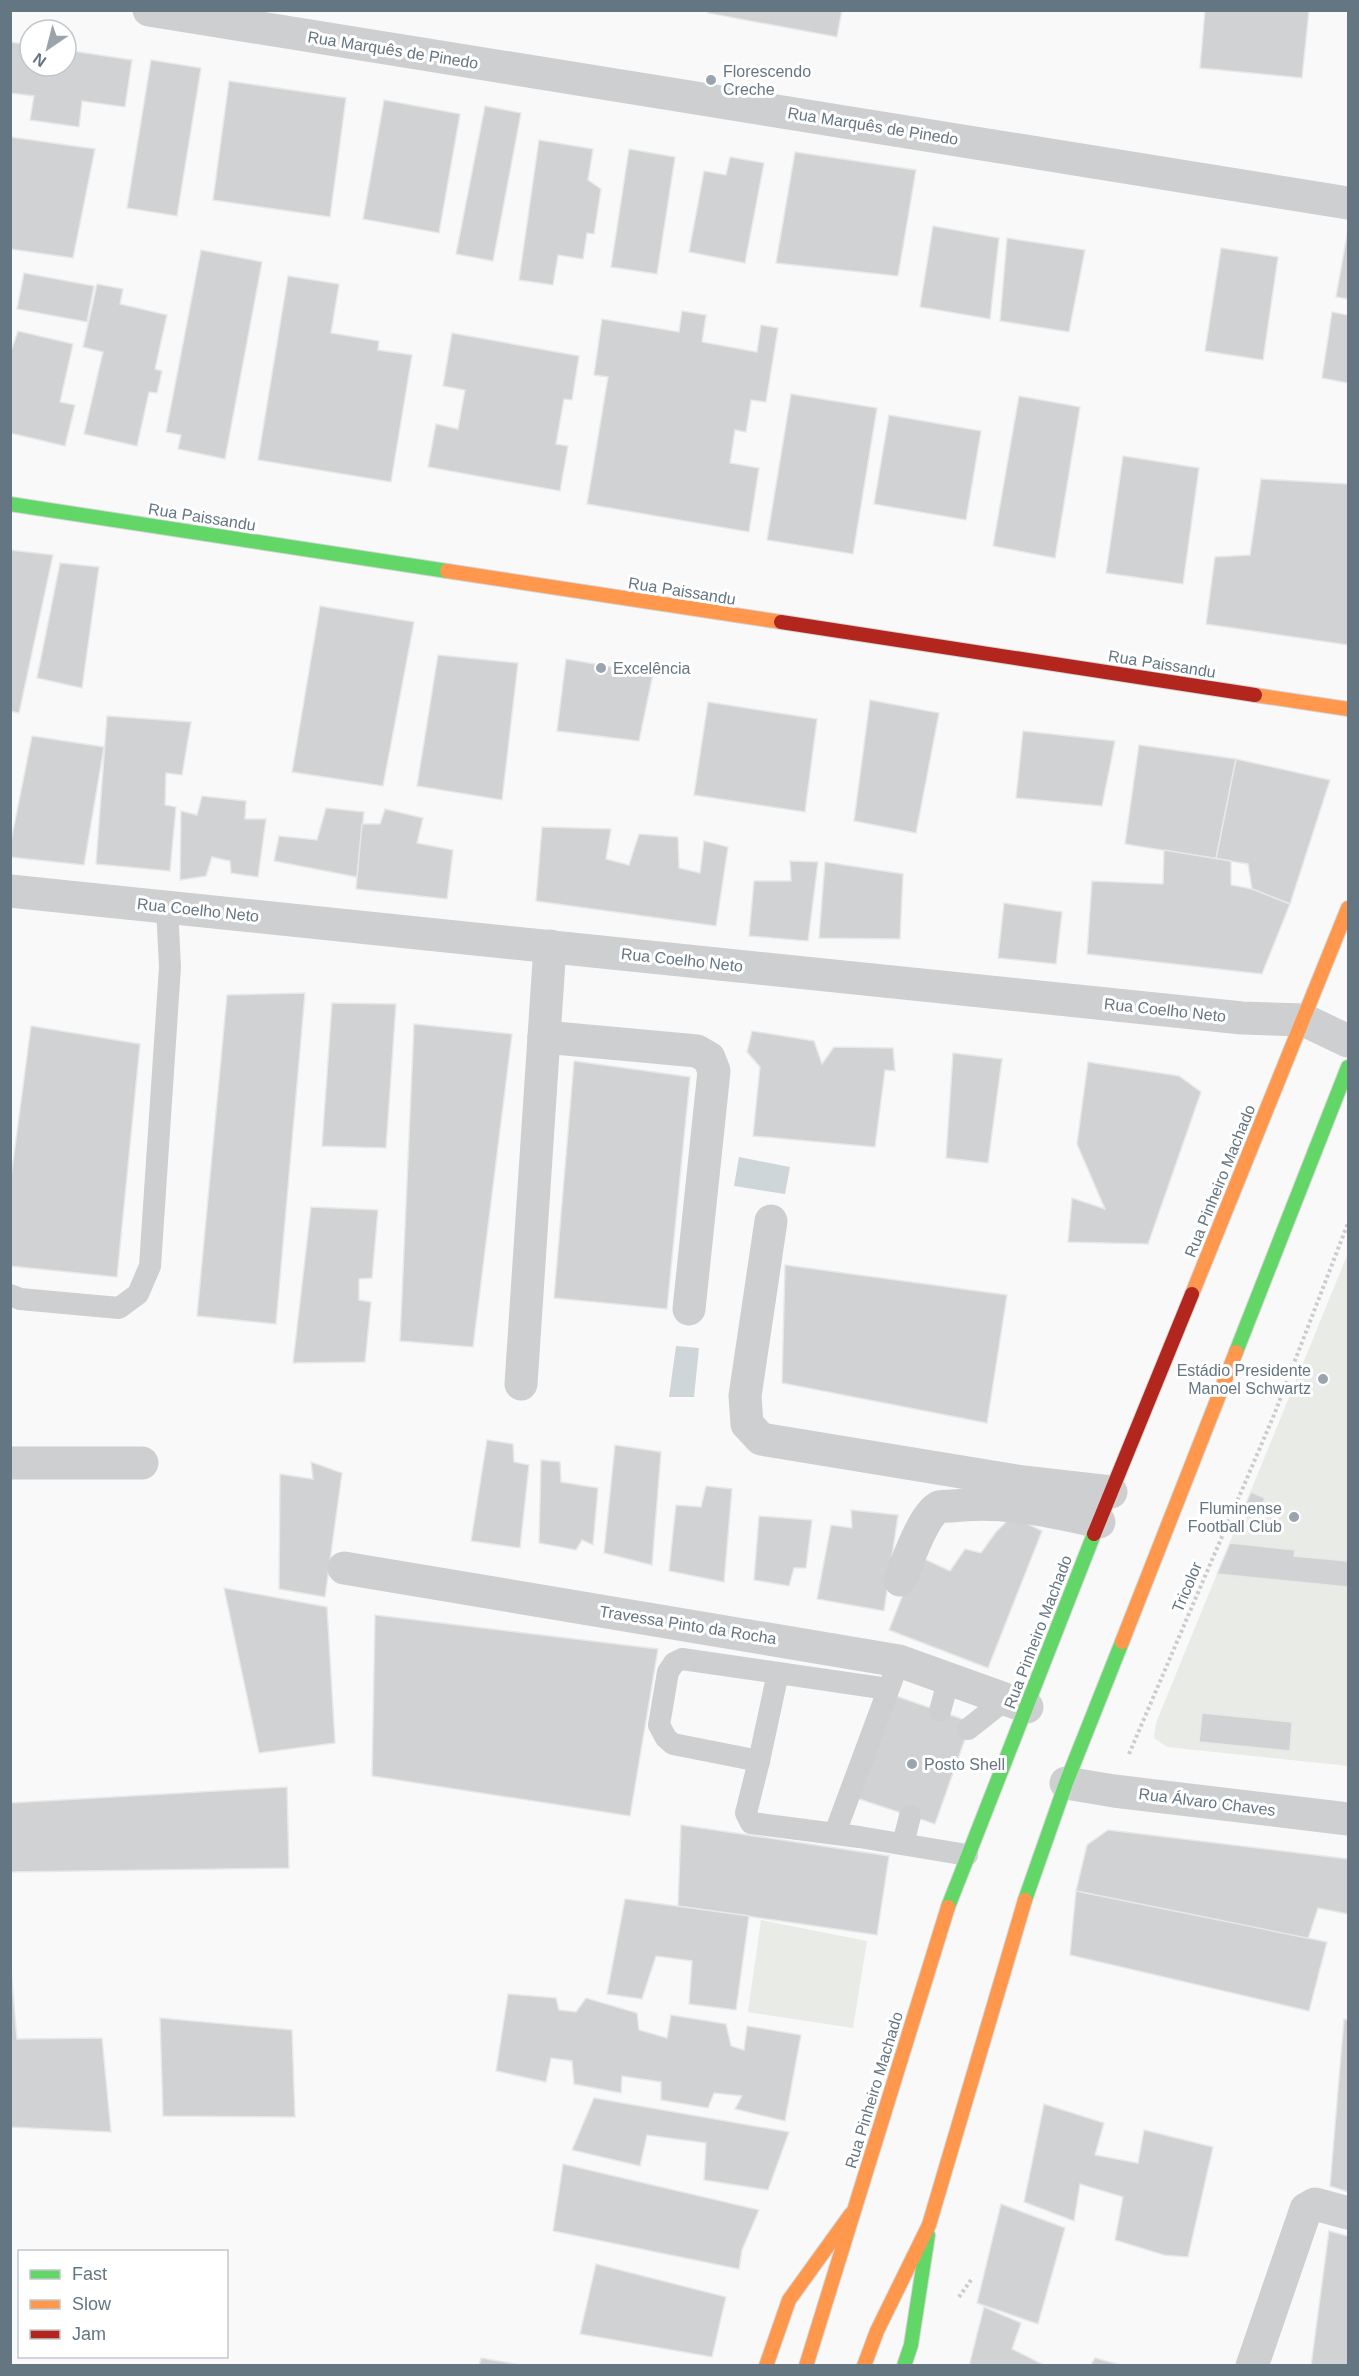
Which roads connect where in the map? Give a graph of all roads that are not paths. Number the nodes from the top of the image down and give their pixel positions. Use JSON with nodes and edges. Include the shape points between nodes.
{"nodes":[{"id":1,"x":149,"y":10,"type":"edge"},
{"id":2,"x":1348,"y":203,"type":"edge"},
{"id":3,"x":10,"y":504,"type":"edge"},
{"id":4,"x":1348,"y":710,"type":"edge"},
{"id":5,"x":10,"y":891,"type":"edge"},
{"id":6,"x":166,"y":907,"type":"junction"},
{"id":7,"x":1348,"y":908,"type":"edge"},
{"id":8,"x":550,"y":946,"type":"junction"},
{"id":9,"x":1304,"y":1020,"type":"junction"},
{"id":10,"x":544,"y":1037,"type":"junction"},
{"id":11,"x":1348,"y":1041,"type":"edge"},
{"id":12,"x":1348,"y":1067,"type":"edge"},
{"id":13,"x":771,"y":1221,"type":"dead end"},
{"id":14,"x":10,"y":1295,"type":"edge"},
{"id":15,"x":689,"y":1309,"type":"dead end"},
{"id":16,"x":521,"y":1384,"type":"dead end"},
{"id":17,"x":10,"y":1463,"type":"edge"},
{"id":18,"x":142,"y":1463,"type":"dead end"},
{"id":19,"x":1105,"y":1507,"type":"junction"},
{"id":20,"x":344,"y":1568,"type":"dead end"},
{"id":21,"x":900,"y":1580,"type":"dead end"},
{"id":22,"x":778,"y":1673,"type":"junction"},
{"id":23,"x":894,"y":1675,"type":"junction"},
{"id":24,"x":949,"y":1678,"type":"junction"},
{"id":25,"x":1016,"y":1703,"type":"junction"},
{"id":26,"x":940,"y":1711,"type":"dead end"},
{"id":27,"x":969,"y":1729,"type":"dead end"},
{"id":28,"x":759,"y":1761,"type":"junction"},
{"id":29,"x":1065,"y":1783,"type":"junction"},
{"id":30,"x":910,"y":1816,"type":"dead end"},
{"id":31,"x":1348,"y":1819,"type":"edge"},
{"id":32,"x":835,"y":1833,"type":"junction"},
{"id":33,"x":903,"y":1844,"type":"junction"},
{"id":34,"x":968,"y":1855,"type":"junction"},
{"id":35,"x":855,"y":2208,"type":"junction"},
{"id":36,"x":1348,"y":2213,"type":"edge"},
{"id":37,"x":929,"y":2225,"type":"junction"},
{"id":38,"x":766,"y":2366,"type":"edge"},
{"id":39,"x":806,"y":2366,"type":"edge"},
{"id":40,"x":864,"y":2366,"type":"edge"},
{"id":41,"x":903,"y":2366,"type":"edge"},
{"id":42,"x":1251,"y":2366,"type":"edge"}],
"edges":[{"from":1,"to":2,"type":"street","name":"Rua Marquês de Pinedo"},
{"from":3,"to":4,"type":"main road","name":"Rua Paissandu"},
{"from":5,"to":6,"type":"street","name":"Rua Coelho Neto"},
{"from":6,"to":8,"type":"street","name":"Rua Coelho Neto"},
{"from":6,"to":14,"type":"lane","via":[[170,966],[150,1266],[138,1294],[119,1308]]},
{"from":7,"to":9,"type":"main road","name":"Rua Pinheiro Machado"},
{"from":8,"to":9,"type":"street","name":"Rua Coelho Neto","via":[[1242,1018]]},
{"from":8,"to":10,"type":"street"},
{"from":9,"to":11,"type":"street","name":"Rua Coelho Neto"},
{"from":9,"to":19,"type":"main road","name":"Rua Pinheiro Machado"},
{"from":10,"to":15,"type":"street","via":[[697,1051],[709,1058],[714,1071]]},
{"from":10,"to":16,"type":"street"},
{"from":12,"to":29,"type":"main road"},
{"from":13,"to":19,"type":"street","via":[[745,1396],[747,1424],[761,1439],[1023,1482]]},
{"from":17,"to":18,"type":"street"},
{"from":19,"to":21,"type":"street","via":[[1054,1512],[994,1506],[939,1507],[924,1523]]},
{"from":19,"to":25,"type":"main road","name":"Rua Pinheiro Machado"},
{"from":20,"to":23,"type":"street","name":"Travessa Pinto da Rocha"},
{"from":22,"to":23,"type":"lane"},
{"from":22,"to":28,"type":"lane"},
{"from":22,"to":28,"type":"lane","via":[[682,1659],[668,1672],[659,1725],[666,1738],[673,1744]]},
{"from":23,"to":24,"type":"street","name":"Travessa Pinto da Rocha"},
{"from":23,"to":32,"type":"lane"},
{"from":24,"to":25,"type":"street","name":"Travessa Pinto da Rocha"},
{"from":24,"to":26,"type":"lane"},
{"from":25,"to":27,"type":"lane"},
{"from":25,"to":34,"type":"main road","name":"Rua Pinheiro Machado"},
{"from":28,"to":32,"type":"lane","via":[[746,1813],[751,1823]]},
{"from":29,"to":31,"type":"street","name":"Rua Álvaro Chaves"},
{"from":29,"to":37,"type":"main road","via":[[1015,1928]]},
{"from":30,"to":33,"type":"lane"},
{"from":32,"to":33,"type":"lane"},
{"from":33,"to":34,"type":"lane"},
{"from":34,"to":35,"type":"main road","name":"Rua Pinheiro Machado","via":[[952,1894]]},
{"from":35,"to":38,"type":"main road","name":"Rua Pinheiro Machado","via":[[789,2300]]},
{"from":35,"to":39,"type":"main road"},
{"from":36,"to":42,"type":"street","via":[[1315,2204],[1306,2209]]},
{"from":37,"to":40,"type":"main road"},
{"from":37,"to":41,"type":"main road","via":[[911,2345]]}]}
